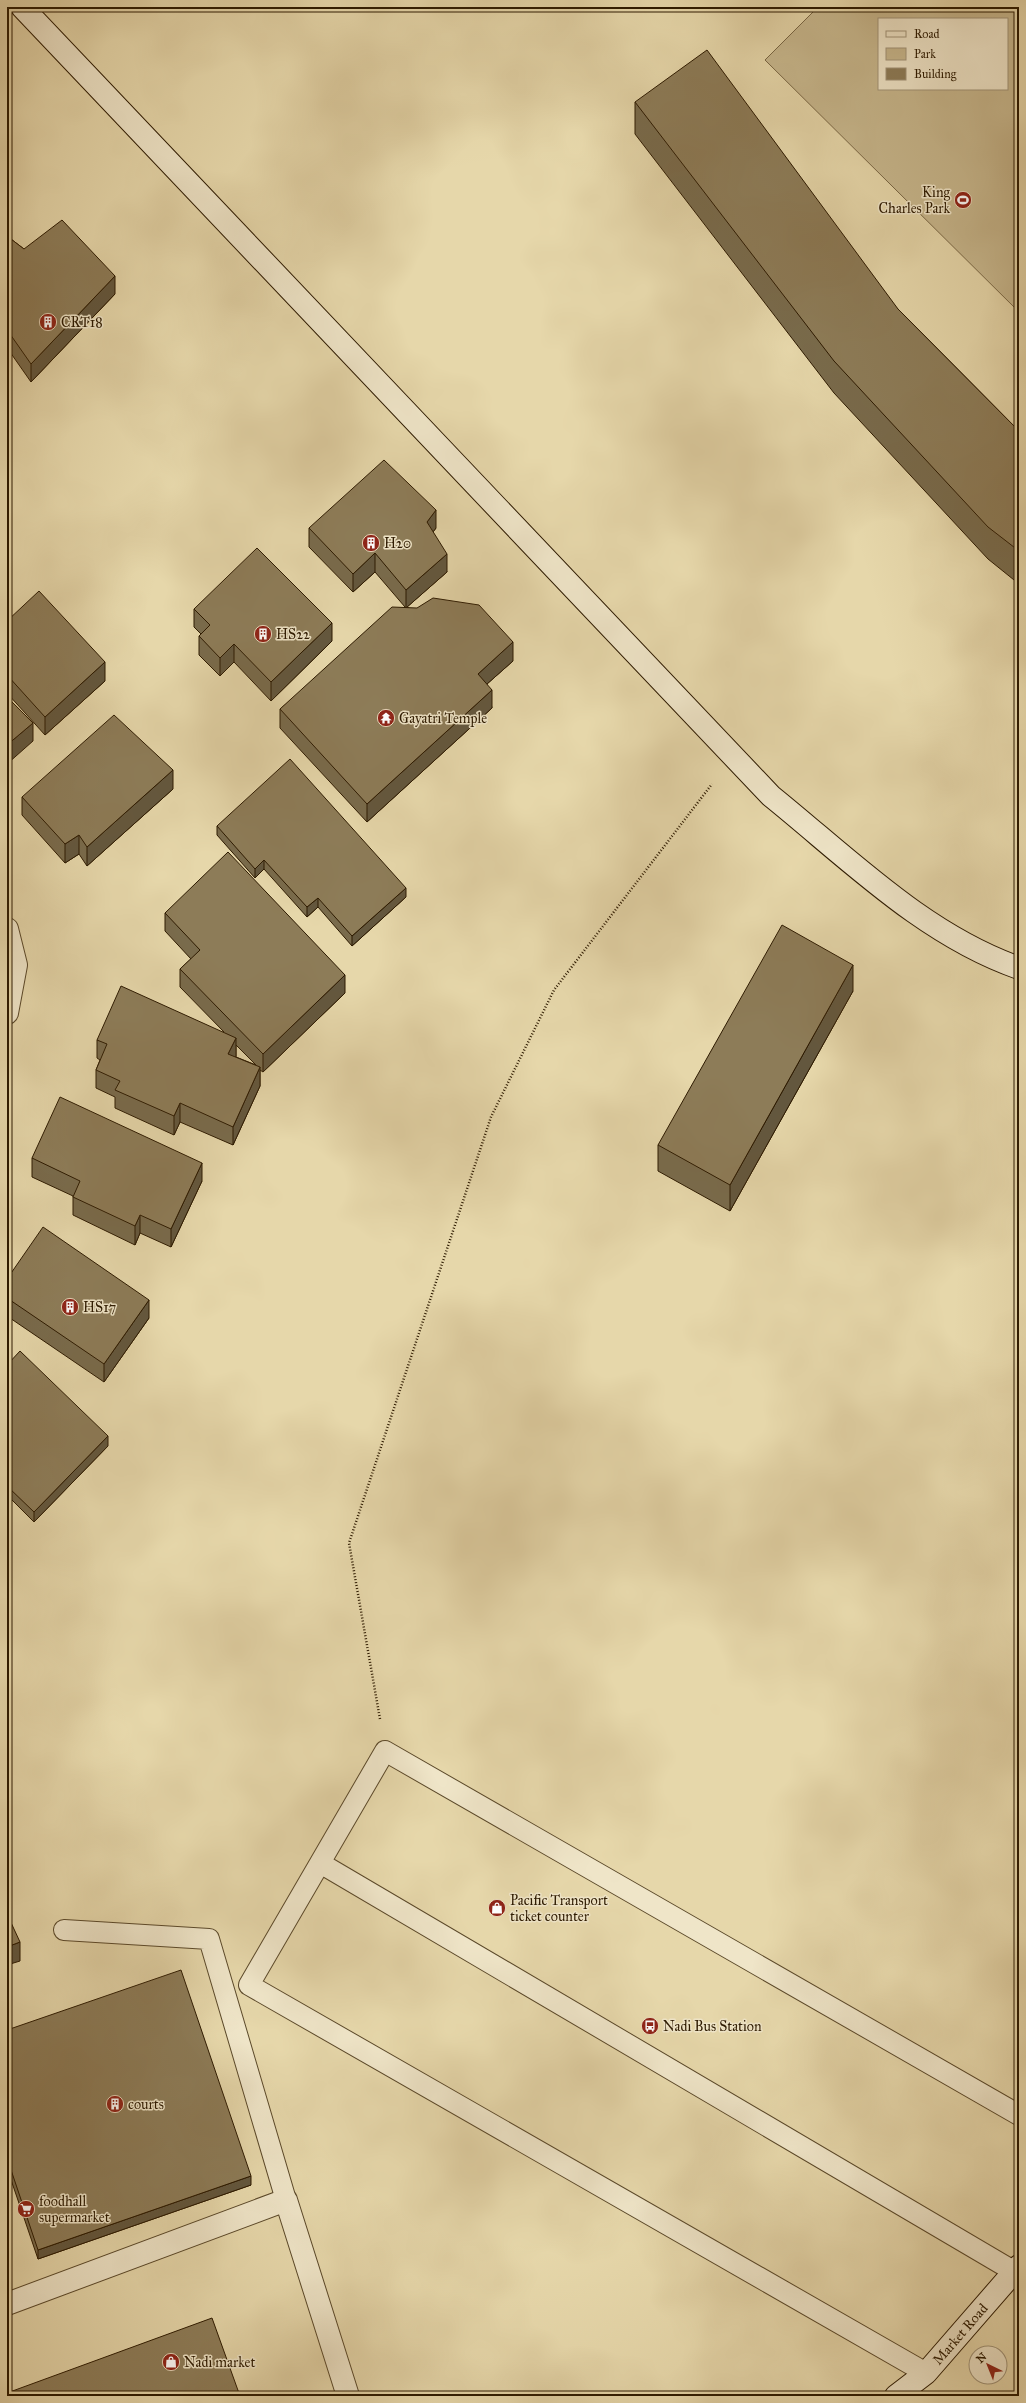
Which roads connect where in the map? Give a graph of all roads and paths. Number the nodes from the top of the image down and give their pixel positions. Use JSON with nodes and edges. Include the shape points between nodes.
{"nodes":[{"id":1,"x":22,"y":7,"type":"edge"},
{"id":2,"x":734,"y":756,"type":"junction"},
{"id":3,"x":7,"y":929,"type":"edge"},
{"id":4,"x":1019,"y":968,"type":"edge"},
{"id":5,"x":7,"y":1013,"type":"edge"},
{"id":6,"x":385,"y":1751,"type":"junction"},
{"id":7,"x":320,"y":1863,"type":"junction"},
{"id":8,"x":64,"y":1930,"type":"dead end"},
{"id":9,"x":1019,"y":2115,"type":"edge"},
{"id":10,"x":286,"y":2200,"type":"junction"},
{"id":11,"x":1017,"y":2269,"type":"edge"},
{"id":12,"x":7,"y":2304,"type":"edge"},
{"id":13,"x":926,"y":2374,"type":"junction"},
{"id":14,"x":348,"y":2396,"type":"edge"},
{"id":15,"x":896,"y":2396,"type":"edge"}],
"edges":[{"from":1,"to":2,"type":"main road"},
{"from":2,"to":4,"type":"main road","via":[[771,796],[907,907],[955,938],[999,961]]},
{"from":2,"to":6,"type":"path","via":[[554,990],[491,1117],[349,1543]]},
{"from":3,"to":5,"type":"main road","via":[[16,965]]},
{"from":6,"to":7,"type":"lane"},
{"from":6,"to":9,"type":"lane"},
{"from":7,"to":11,"type":"lane"},
{"from":7,"to":13,"type":"lane","via":[[249,1985]]},
{"from":8,"to":10,"type":"lane","via":[[209,1939]]},
{"from":10,"to":12,"type":"main road"},
{"from":10,"to":14,"type":"main road"},
{"from":11,"to":13,"type":"main road","name":"Market Road"},
{"from":13,"to":15,"type":"main road","name":"Market Road"}]}
